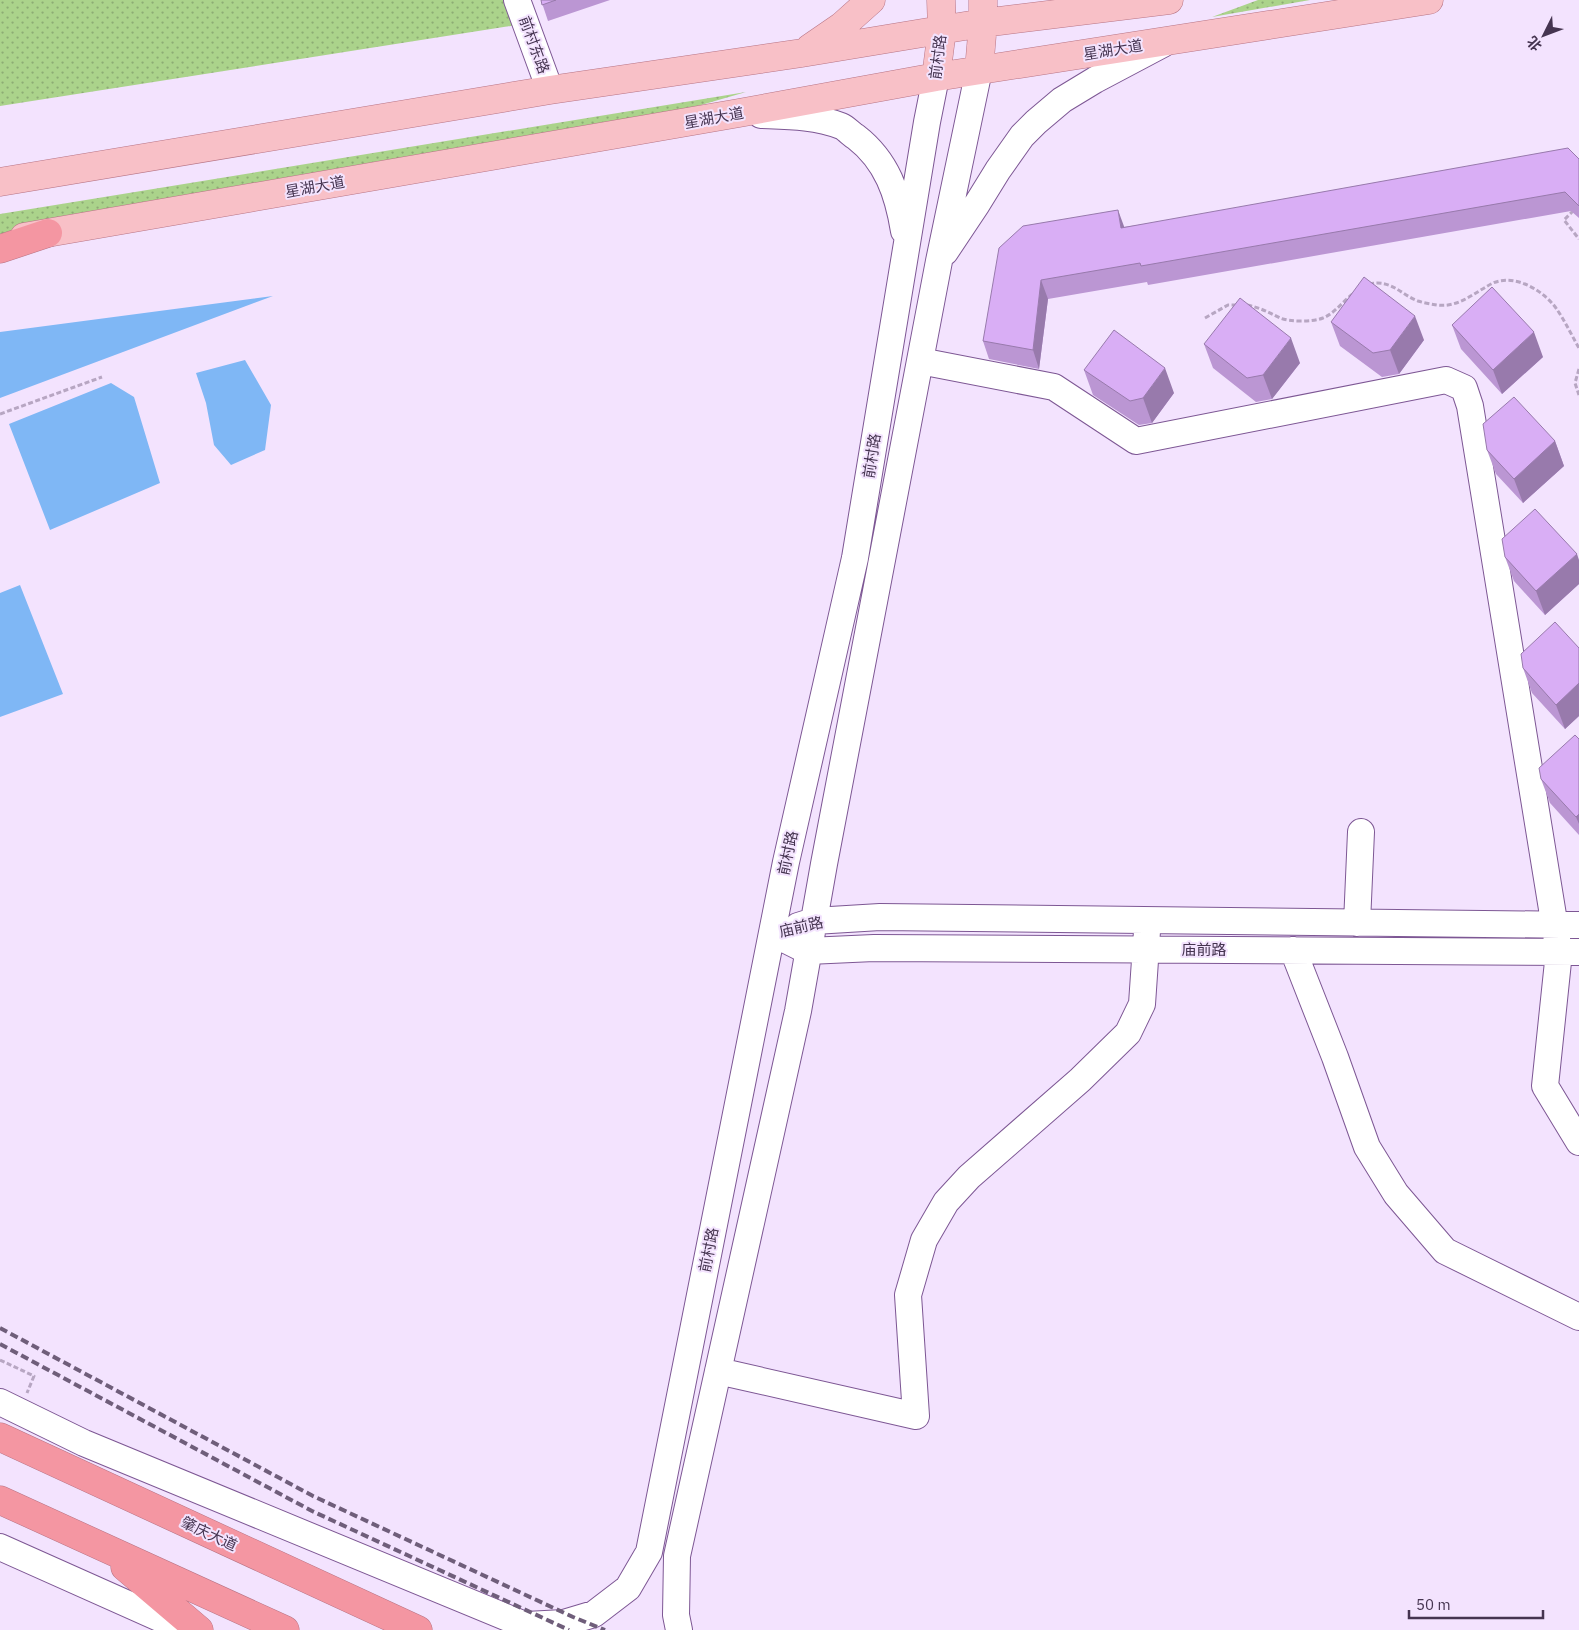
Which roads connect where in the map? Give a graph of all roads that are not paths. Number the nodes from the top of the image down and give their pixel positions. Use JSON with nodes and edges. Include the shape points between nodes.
{"nodes":[{"id":1,"x":517,"y":0,"type":"edge"},
{"id":2,"x":871,"y":0,"type":"edge"},
{"id":3,"x":941,"y":0,"type":"edge"},
{"id":4,"x":1167,"y":0,"type":"edge"},
{"id":5,"x":1429,"y":0,"type":"edge"},
{"id":6,"x":983,"y":12,"type":"edge"},
{"id":7,"x":942,"y":30,"type":"junction"},
{"id":8,"x":1168,"y":42,"type":"junction"},
{"id":9,"x":802,"y":53,"type":"junction"},
{"id":10,"x":979,"y":70,"type":"junction"},
{"id":11,"x":936,"y":77,"type":"junction"},
{"id":12,"x":550,"y":90,"type":"junction"},
{"id":13,"x":739,"y":113,"type":"junction"},
{"id":14,"x":0,"y":182,"type":"edge"},
{"id":15,"x":48,"y":233,"type":"junction"},
{"id":16,"x":0,"y":241,"type":"edge"},
{"id":17,"x":907,"y":246,"type":"junction"},
{"id":18,"x":0,"y":250,"type":"edge"},
{"id":19,"x":939,"y":261,"type":"junction"},
{"id":20,"x":920,"y":361,"type":"junction"},
{"id":21,"x":1361,"y":832,"type":"dead end"},
{"id":22,"x":1147,"y":920,"type":"junction"},
{"id":23,"x":814,"y":921,"type":"junction"},
{"id":24,"x":1357,"y":923,"type":"junction"},
{"id":25,"x":1567,"y":925,"type":"edge"},
{"id":26,"x":772,"y":933,"type":"junction"},
{"id":27,"x":1147,"y":949,"type":"junction"},
{"id":28,"x":1293,"y":950,"type":"junction"},
{"id":29,"x":808,"y":952,"type":"junction"},
{"id":30,"x":1569,"y":952,"type":"edge"},
{"id":31,"x":1579,"y":1142,"type":"edge"},
{"id":32,"x":1579,"y":1317,"type":"edge"},
{"id":33,"x":718,"y":1370,"type":"junction"},
{"id":34,"x":0,"y":1402,"type":"edge"},
{"id":35,"x":0,"y":1438,"type":"edge"},
{"id":36,"x":0,"y":1500,"type":"edge"},
{"id":37,"x":99,"y":1545,"type":"junction"},
{"id":38,"x":0,"y":1547,"type":"edge"},
{"id":39,"x":531,"y":1628,"type":"edge"},
{"id":40,"x":186,"y":1630,"type":"edge"},
{"id":41,"x":199,"y":1630,"type":"edge"},
{"id":42,"x":285,"y":1630,"type":"edge"},
{"id":43,"x":418,"y":1630,"type":"edge"},
{"id":44,"x":679,"y":1630,"type":"edge"}],
"edges":[{"from":1,"to":12,"type":"street","name":"前村东路"},
{"from":2,"to":9,"type":"main road","via":[[842,26]]},
{"from":3,"to":7,"type":"main road","name":"前村路"},
{"from":4,"to":6,"type":"main road"},
{"from":5,"to":8,"type":"main road","name":"星湖大道"},
{"from":6,"to":7,"type":"main road"},
{"from":6,"to":10,"type":"main road","name":"前村路"},
{"from":7,"to":9,"type":"main road"},
{"from":7,"to":11,"type":"main road","name":"前村路"},
{"from":8,"to":10,"type":"main road","name":"星湖大道"},
{"from":8,"to":19,"type":"street","via":[[1086,85],[1036,122],[998,170]]},
{"from":9,"to":12,"type":"main road"},
{"from":10,"to":11,"type":"main road","name":"星湖大道"},
{"from":10,"to":19,"type":"street","name":"前村路"},
{"from":11,"to":13,"type":"main road","name":"星湖大道"},
{"from":11,"to":17,"type":"street","name":"前村路"},
{"from":12,"to":14,"type":"main road"},
{"from":13,"to":15,"type":"main road","name":"星湖大道"},
{"from":13,"to":17,"type":"street","via":[[807,117],[842,126],[866,145],[886,171],[900,204]]},
{"from":15,"to":16,"type":"main road","name":"星湖大道"},
{"from":15,"to":18,"type":"highway"},
{"from":17,"to":26,"type":"street","name":"前村路","via":[[855,558]]},
{"from":19,"to":20,"type":"street","name":"前村路"},
{"from":20,"to":23,"type":"street","name":"前村路"},
{"from":20,"to":25,"type":"street","via":[[1054,387],[1136,441],[1446,380],[1464,388],[1470,406]]},
{"from":21,"to":24,"type":"street"},
{"from":22,"to":23,"type":"street","name":"庙前路","via":[[880,918]]},
{"from":22,"to":24,"type":"street","name":"庙前路"},
{"from":22,"to":27,"type":"street"},
{"from":23,"to":26,"type":"street","name":"庙前路"},
{"from":23,"to":29,"type":"street","name":"前村路"},
{"from":24,"to":25,"type":"street","name":"庙前路"},
{"from":25,"to":30,"type":"street"},
{"from":26,"to":29,"type":"street","name":"庙前路"},
{"from":26,"to":39,"type":"street","name":"前村路","via":[[649,1552],[628,1588],[594,1614],[564,1624]]},
{"from":27,"to":28,"type":"street","name":"庙前路"},
{"from":27,"to":29,"type":"street","name":"庙前路","via":[[874,948]]},
{"from":27,"to":33,"type":"street","via":[[1142,1004],[1128,1033],[1080,1080],[969,1177],[946,1202],[924,1240],[908,1295],[916,1416]]},
{"from":28,"to":30,"type":"street","name":"庙前路"},
{"from":28,"to":32,"type":"street","via":[[1367,1147],[1396,1194],[1445,1250]]},
{"from":29,"to":33,"type":"street","name":"前村路"},
{"from":30,"to":31,"type":"street","via":[[1545,1086]]},
{"from":33,"to":44,"type":"street","name":"前村路","via":[[677,1556],[676,1614]]},
{"from":34,"to":39,"type":"street","via":[[84,1443]]},
{"from":35,"to":43,"type":"highway","name":"肇庆大道"},
{"from":36,"to":37,"type":"highway"},
{"from":37,"to":41,"type":"highway"},
{"from":37,"to":42,"type":"highway"},
{"from":38,"to":40,"type":"street"}]}
